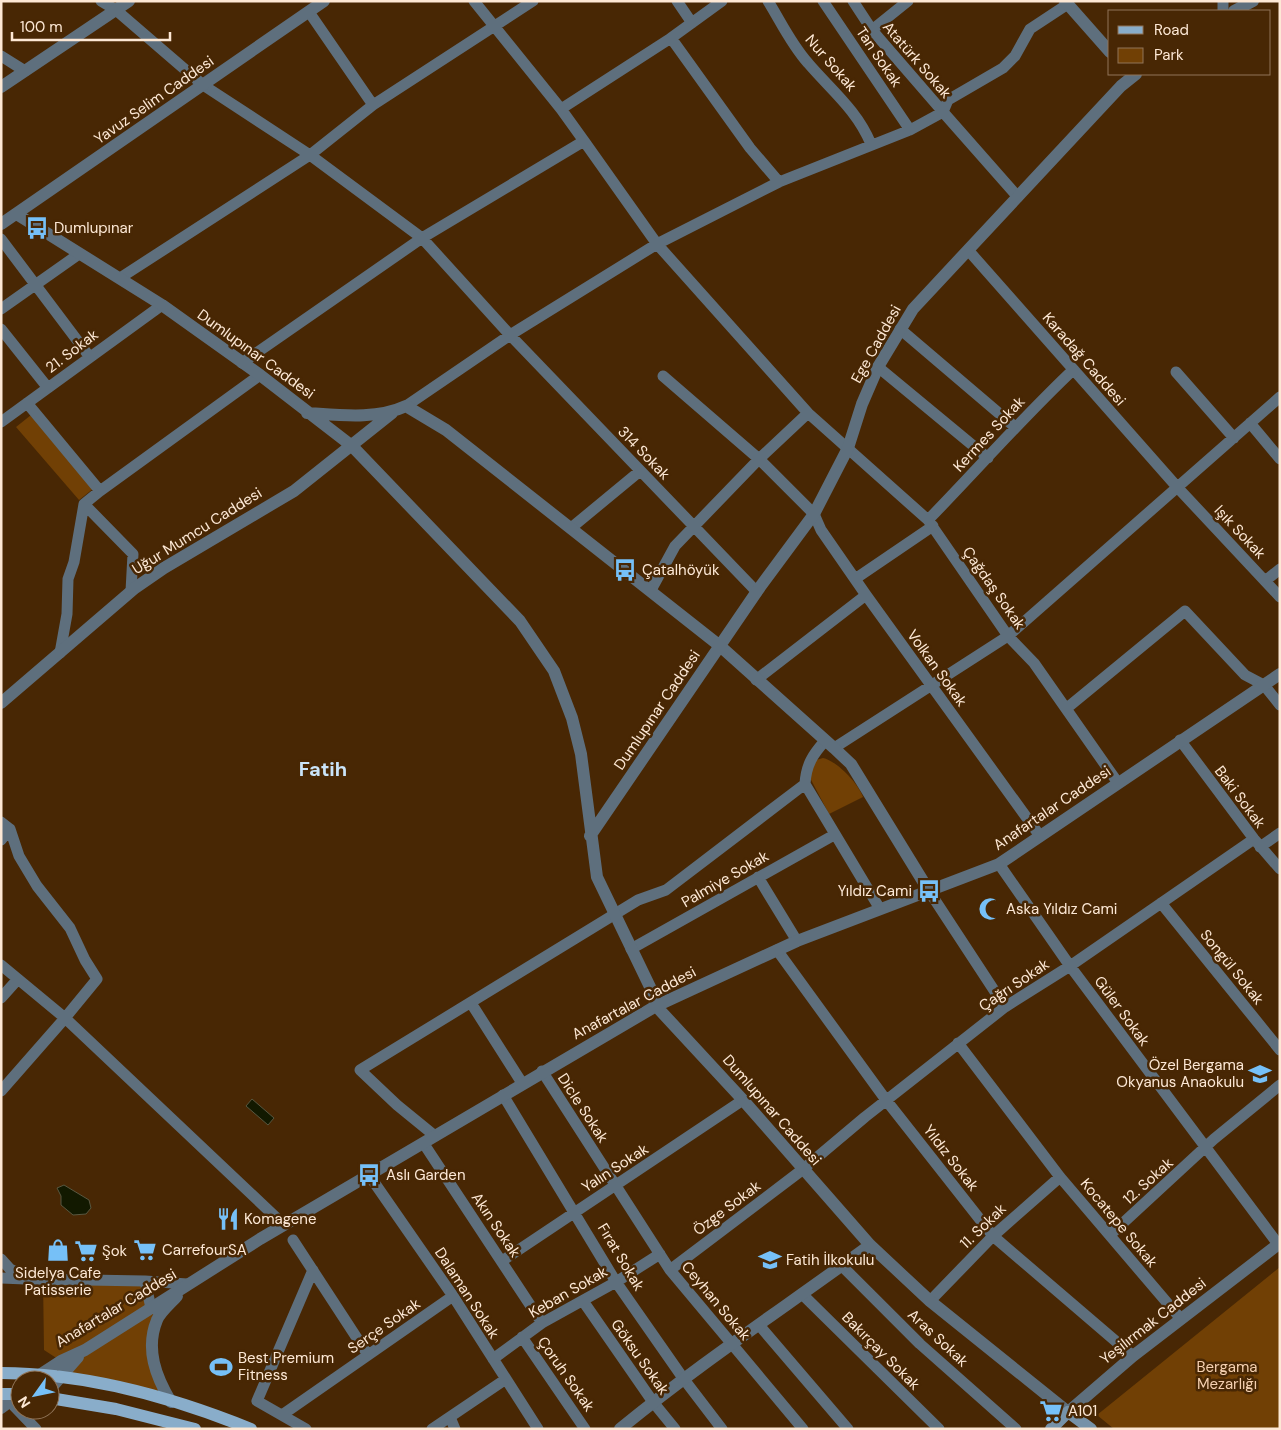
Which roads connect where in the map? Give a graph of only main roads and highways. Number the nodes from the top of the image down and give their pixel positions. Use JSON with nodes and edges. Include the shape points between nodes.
{"nodes":[{"id":1,"x":60,"y":1376,"type":"edge"},
{"id":2,"x":60,"y":1400,"type":"edge"},
{"id":3,"x":1068,"y":1412,"type":"joint"},
{"id":4,"x":195,"y":1429,"type":"edge"},
{"id":5,"x":251,"y":1429,"type":"edge"},
{"id":6,"x":1051,"y":1429,"type":"edge"},
{"id":7,"x":1091,"y":1429,"type":"edge"}],
"edges":[{"from":1,"to":5,"type":"main road","via":[[142,1393]]},
{"from":2,"to":4,"type":"main road","via":[[116,1409]]},
{"from":3,"to":6,"type":"main road","name":"Yeşilırmak Caddesi"},
{"from":3,"to":7,"type":"main road","name":"Dumlupınar Caddesi"}]}
